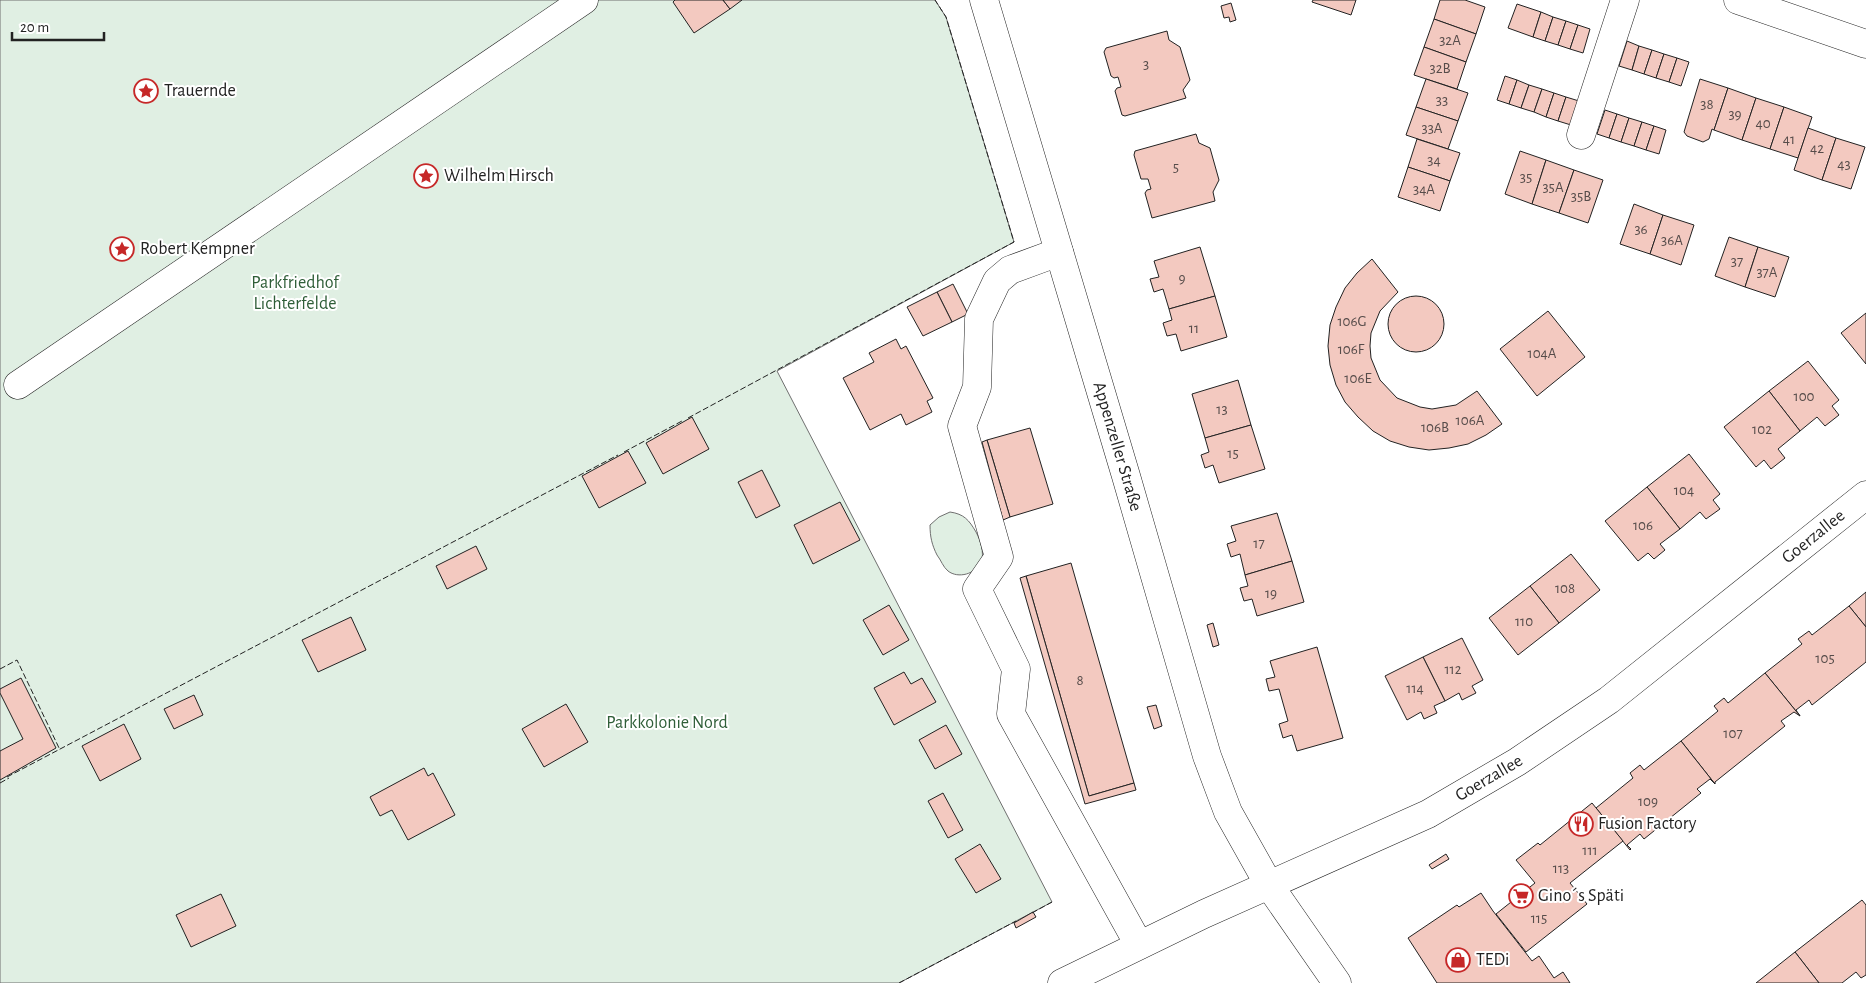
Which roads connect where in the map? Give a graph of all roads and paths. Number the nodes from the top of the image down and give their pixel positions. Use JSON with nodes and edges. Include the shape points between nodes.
{"nodes":[{"id":1,"x":584,"y":0,"type":"edge"},
{"id":2,"x":984,"y":0,"type":"edge"},
{"id":3,"x":1625,"y":0,"type":"edge"},
{"id":4,"x":1738,"y":0,"type":"edge"},
{"id":5,"x":1866,"y":44,"type":"edge"},
{"id":6,"x":1581,"y":134,"type":"dead end"},
{"id":7,"x":1059,"y":252,"type":"junction"},
{"id":8,"x":18,"y":385,"type":"dead end"},
{"id":9,"x":1866,"y":495,"type":"edge"},
{"id":10,"x":1269,"y":885,"type":"junction"},
{"id":11,"x":1139,"y":945,"type":"junction"},
{"id":12,"x":1062,"y":983,"type":"edge"},
{"id":13,"x":1337,"y":983,"type":"edge"}],
"edges":[{"from":1,"to":8,"type":"main road"},
{"from":2,"to":7,"type":"main road","name":"Appenzeller Straße"},
{"from":3,"to":6,"type":"main road"},
{"from":4,"to":5,"type":"main road"},
{"from":7,"to":10,"type":"main road","name":"Appenzeller Straße","via":[[1207,756],[1228,812]]},
{"from":7,"to":11,"type":"main road","via":[[1010,270],[997,281],[979,319],[977,387],[962,426],[999,557],[977,589],[1016,669],[1011,714]]},
{"from":9,"to":10,"type":"main road","name":"Goerzallee","via":[[1609,700],[1517,762],[1428,814]]},
{"from":10,"to":11,"type":"main road","name":"Goerzallee"},
{"from":10,"to":13,"type":"main road","name":"Appenzeller Straße"},
{"from":11,"to":12,"type":"main road","name":"Goerzallee"}]}
